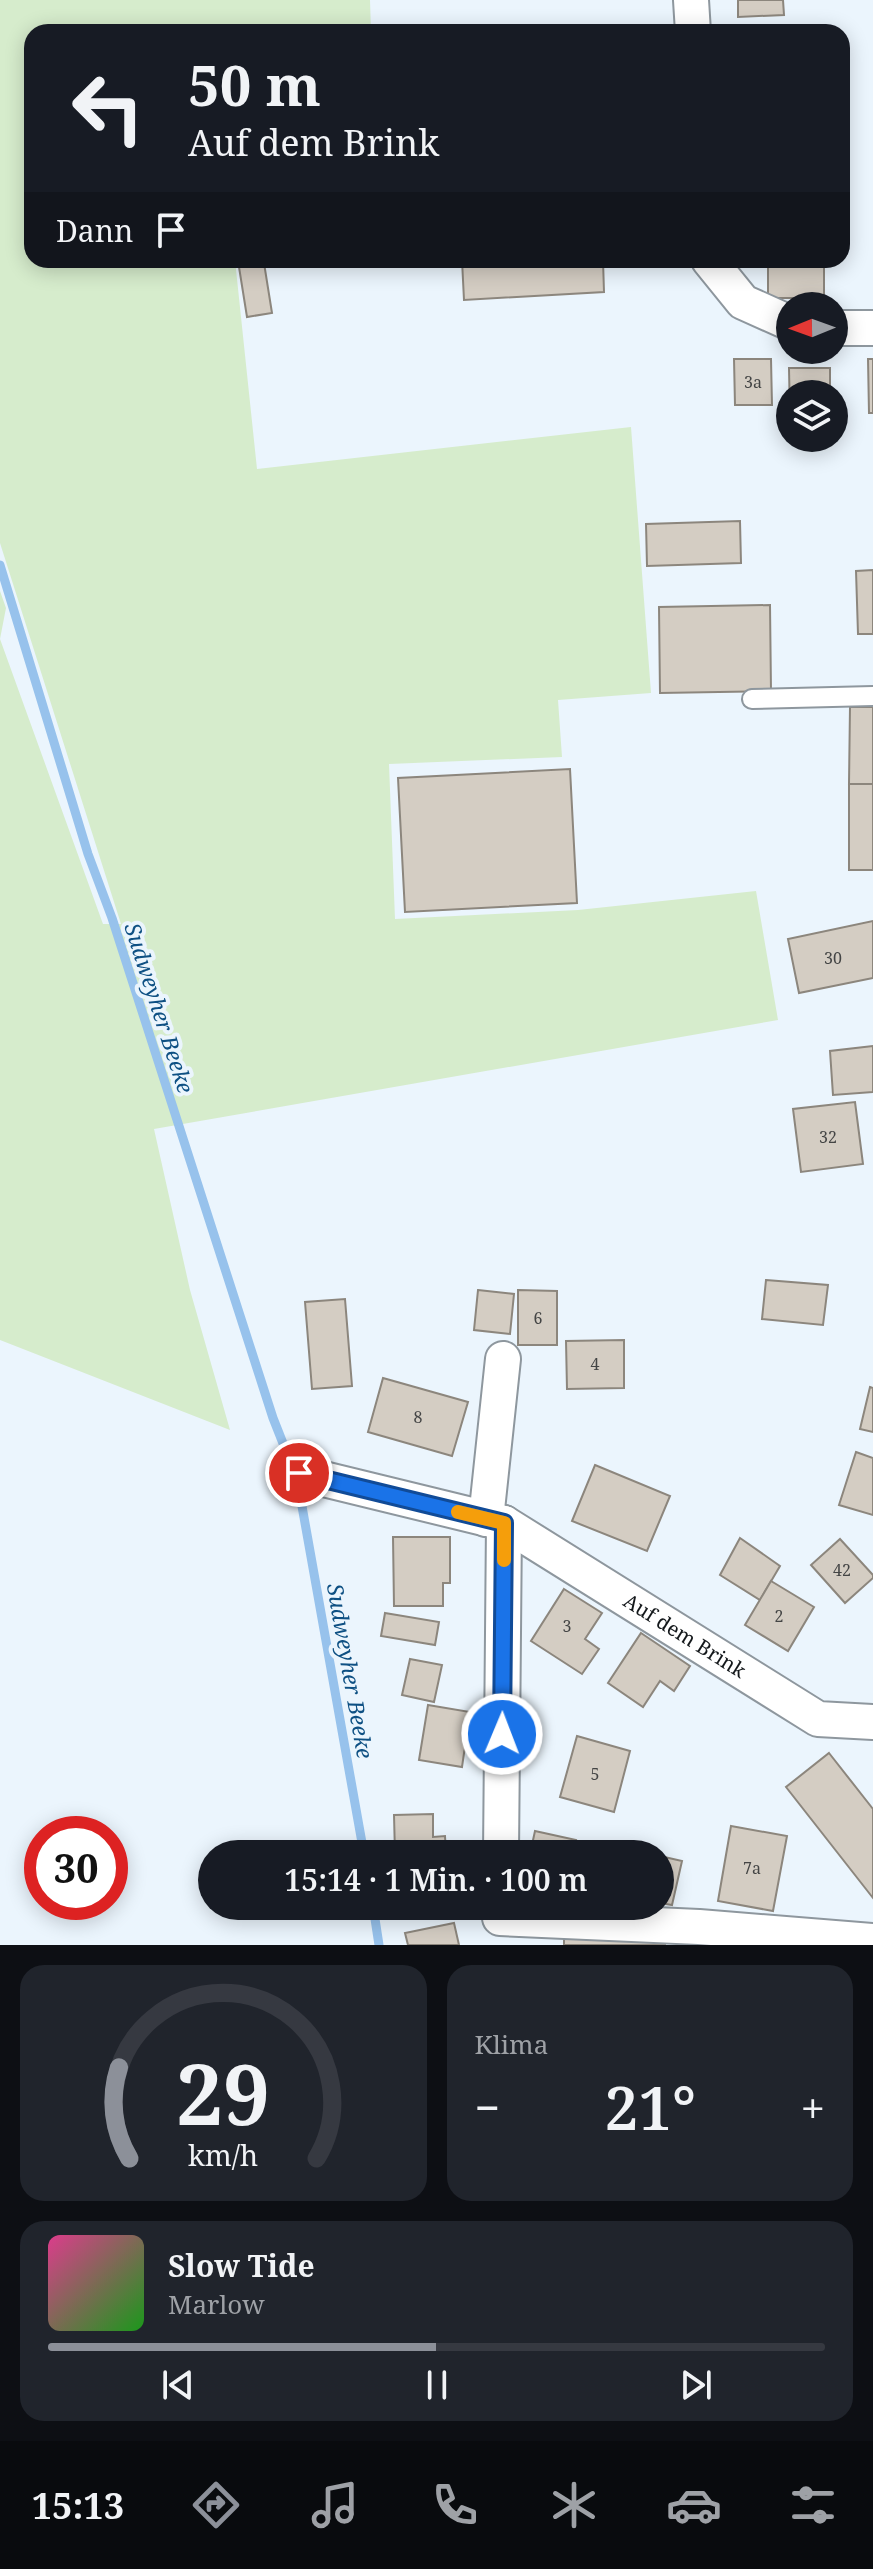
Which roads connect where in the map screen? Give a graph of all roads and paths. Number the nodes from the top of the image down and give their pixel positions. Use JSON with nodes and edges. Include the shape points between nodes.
{"nodes":[{"id":1,"x":691,"y":0,"type":"edge"},
{"id":2,"x":692,"y":24,"type":"edge"},
{"id":3,"x":715,"y":268,"type":"edge"},
{"id":4,"x":776,"y":317,"type":"edge"},
{"id":5,"x":848,"y":328,"type":"edge"},
{"id":6,"x":873,"y":328,"type":"edge"},
{"id":7,"x":873,"y":696,"type":"edge"},
{"id":8,"x":752,"y":699,"type":"dead end"},
{"id":9,"x":503,"y":1359,"type":"dead end"},
{"id":10,"x":299,"y":1473,"type":"dead end"},
{"id":11,"x":495,"y":1521,"type":"junction"},
{"id":12,"x":873,"y":1722,"type":"edge"},
{"id":13,"x":501,"y":1840,"type":"edge"},
{"id":14,"x":500,"y":1923,"type":"edge"},
{"id":15,"x":873,"y":1941,"type":"edge"}],
"edges":[{"from":1,"to":2,"type":"street"},
{"from":3,"to":4,"type":"street","via":[[743,302]]},
{"from":5,"to":6,"type":"street"},
{"from":7,"to":8,"type":"lane"},
{"from":9,"to":11,"type":"street"},
{"from":10,"to":11,"type":"street","name":"Auf dem Brink"},
{"from":11,"to":12,"type":"street","name":"Auf dem Brink","via":[[818,1719]]},
{"from":11,"to":13,"type":"street"},
{"from":14,"to":15,"type":"street","via":[[699,1927]]}]}
